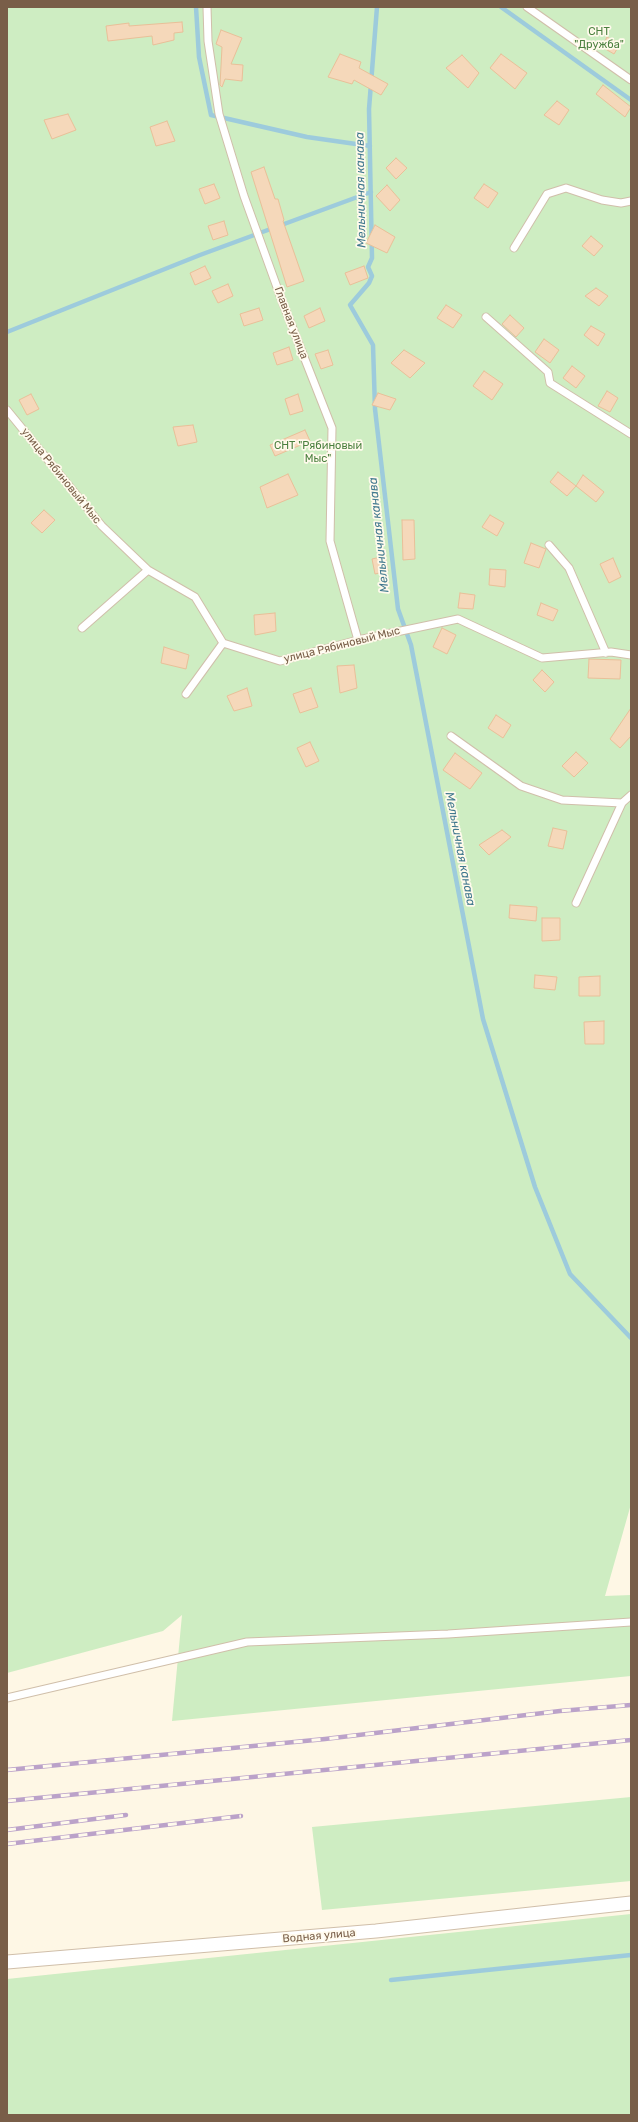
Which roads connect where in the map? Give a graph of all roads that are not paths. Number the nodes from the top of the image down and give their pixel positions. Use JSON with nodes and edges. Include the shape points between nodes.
{"nodes":[{"id":1,"x":207,"y":7,"type":"edge"},
{"id":2,"x":527,"y":7,"type":"edge"},
{"id":3,"x":631,"y":80,"type":"edge"},
{"id":4,"x":631,"y":201,"type":"edge"},
{"id":5,"x":514,"y":248,"type":"dead end"},
{"id":6,"x":486,"y":317,"type":"dead end"},
{"id":7,"x":7,"y":410,"type":"edge"},
{"id":8,"x":631,"y":434,"type":"edge"},
{"id":9,"x":549,"y":545,"type":"dead end"},
{"id":10,"x":148,"y":570,"type":"junction"},
{"id":11,"x":82,"y":628,"type":"dead end"},
{"id":12,"x":358,"y":640,"type":"junction"},
{"id":13,"x":224,"y":644,"type":"junction"},
{"id":14,"x":606,"y":653,"type":"junction"},
{"id":15,"x":631,"y":655,"type":"edge"},
{"id":16,"x":186,"y":694,"type":"dead end"},
{"id":17,"x":451,"y":736,"type":"dead end"},
{"id":18,"x":631,"y":795,"type":"edge"},
{"id":19,"x":622,"y":803,"type":"junction"},
{"id":20,"x":576,"y":903,"type":"dead end"},
{"id":21,"x":631,"y":1622,"type":"edge"},
{"id":22,"x":7,"y":1698,"type":"edge"},
{"id":23,"x":631,"y":1903,"type":"edge"},
{"id":24,"x":7,"y":1962,"type":"edge"}],
"edges":[{"from":1,"to":12,"type":"lane","name":"Главная улица","via":[[208,41],[219,114],[282,301],[332,428],[330,541]]},
{"from":2,"to":3,"type":"lane"},
{"from":4,"to":5,"type":"lane","via":[[621,204],[566,188],[547,194]]},
{"from":6,"to":8,"type":"lane","via":[[548,372],[550,383]]},
{"from":7,"to":10,"type":"lane","name":"улица Рябиновый Мыс","via":[[102,526]]},
{"from":9,"to":14,"type":"lane","via":[[570,568]]},
{"from":10,"to":11,"type":"lane"},
{"from":10,"to":13,"type":"lane","name":"улица Рябиновый Мыс","via":[[194,597]]},
{"from":12,"to":13,"type":"lane","name":"улица Рябиновый Мыс","via":[[280,661]]},
{"from":12,"to":14,"type":"lane","name":"улица Рябиновый Мыс","via":[[458,619],[542,658]]},
{"from":13,"to":16,"type":"lane"},
{"from":14,"to":15,"type":"lane","name":"улица Рябиновый Мыс"},
{"from":17,"to":19,"type":"lane","via":[[520,786],[562,800]]},
{"from":18,"to":19,"type":"lane"},
{"from":19,"to":20,"type":"lane"},
{"from":21,"to":22,"type":"lane","via":[[448,1634],[248,1642]]},
{"from":23,"to":24,"type":"street","name":"Водная улица","via":[[376,1931]]}]}
